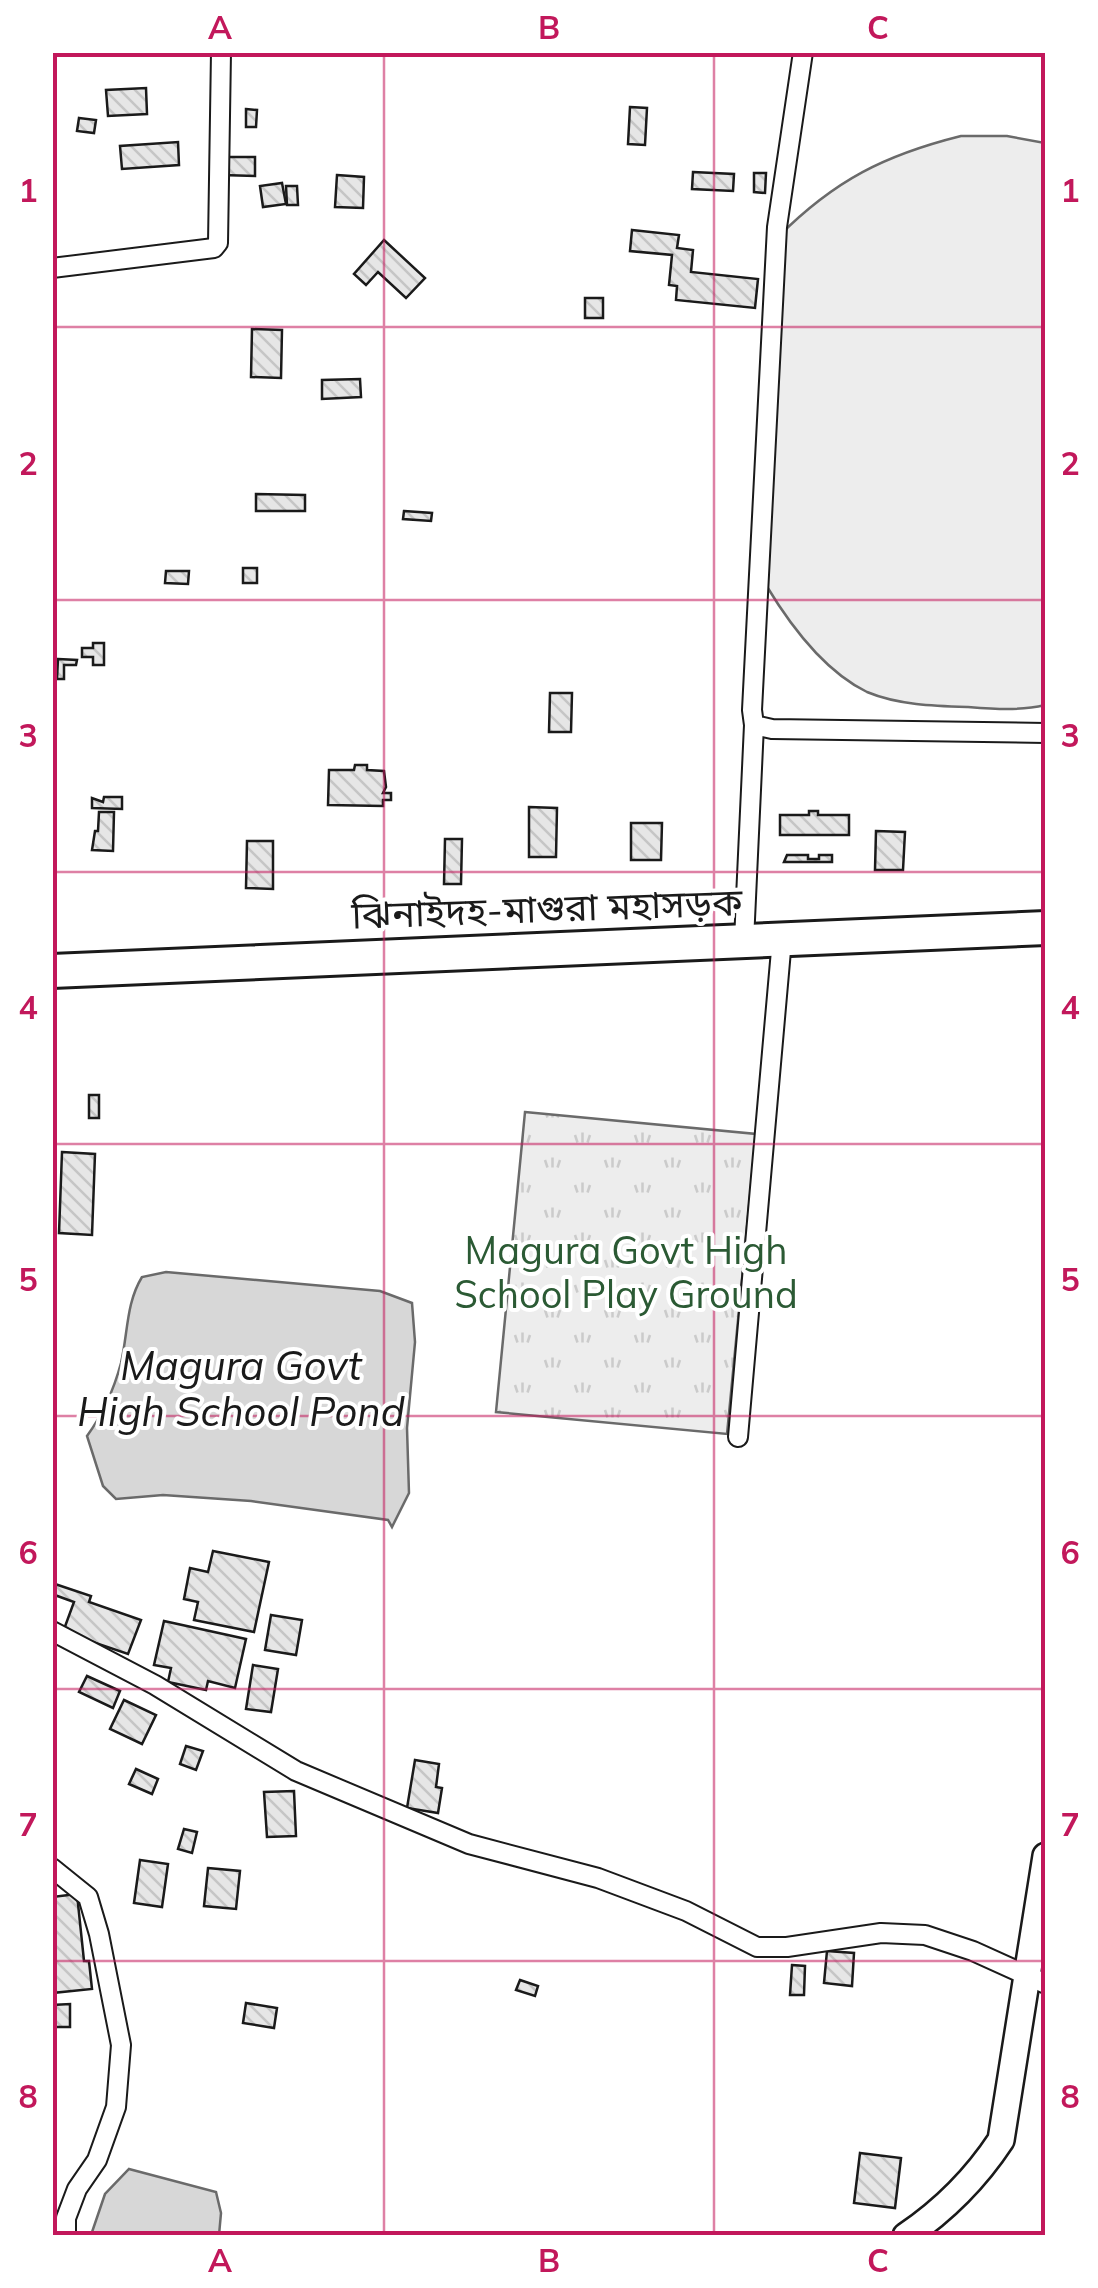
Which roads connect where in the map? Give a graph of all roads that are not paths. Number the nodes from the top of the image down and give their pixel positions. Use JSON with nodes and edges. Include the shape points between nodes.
{"nodes":[{"id":1,"x":221,"y":52,"type":"edge"},
{"id":2,"x":802,"y":52,"type":"edge"},
{"id":3,"x":52,"y":268,"type":"edge"},
{"id":4,"x":754,"y":725,"type":"junction"},
{"id":5,"x":1046,"y":733,"type":"edge"},
{"id":6,"x":1046,"y":928,"type":"edge"},
{"id":7,"x":782,"y":939,"type":"junction"},
{"id":8,"x":744,"y":941,"type":"junction"},
{"id":9,"x":52,"y":971,"type":"edge"},
{"id":10,"x":738,"y":1437,"type":"dead end"},
{"id":11,"x":52,"y":1632,"type":"edge"},
{"id":12,"x":1046,"y":1856,"type":"edge"},
{"id":13,"x":52,"y":1868,"type":"edge"},
{"id":14,"x":1036,"y":1980,"type":"edge"},
{"id":15,"x":66,"y":2236,"type":"edge"},
{"id":16,"x":906,"y":2236,"type":"edge"}],
"edges":[{"from":1,"to":3,"type":"street","via":[[214,248]]},
{"from":2,"to":4,"type":"street","via":[[777,227]]},
{"from":4,"to":5,"type":"street"},
{"from":4,"to":8,"type":"street"},
{"from":6,"to":7,"type":"highway","name":"ঝিনাইদহ-মাগুরা মহাসড়ক"},
{"from":7,"to":8,"type":"highway","name":"ঝিনাইদহ-মাগুরা মহাসড়ক"},
{"from":7,"to":10,"type":"street"},
{"from":8,"to":9,"type":"highway","name":"ঝিনাইদহ-মাগুরা মহাসড়ক"},
{"from":11,"to":14,"type":"street","via":[[296,1771],[470,1844],[598,1878],[686,1911],[758,1946],[925,1935]]},
{"from":12,"to":14,"type":"main road"},
{"from":13,"to":15,"type":"street","via":[[88,1897],[121,2045],[116,2108],[97,2160],[77,2189]]},
{"from":14,"to":16,"type":"main road","via":[[1001,2140],[983,2168]]}]}
